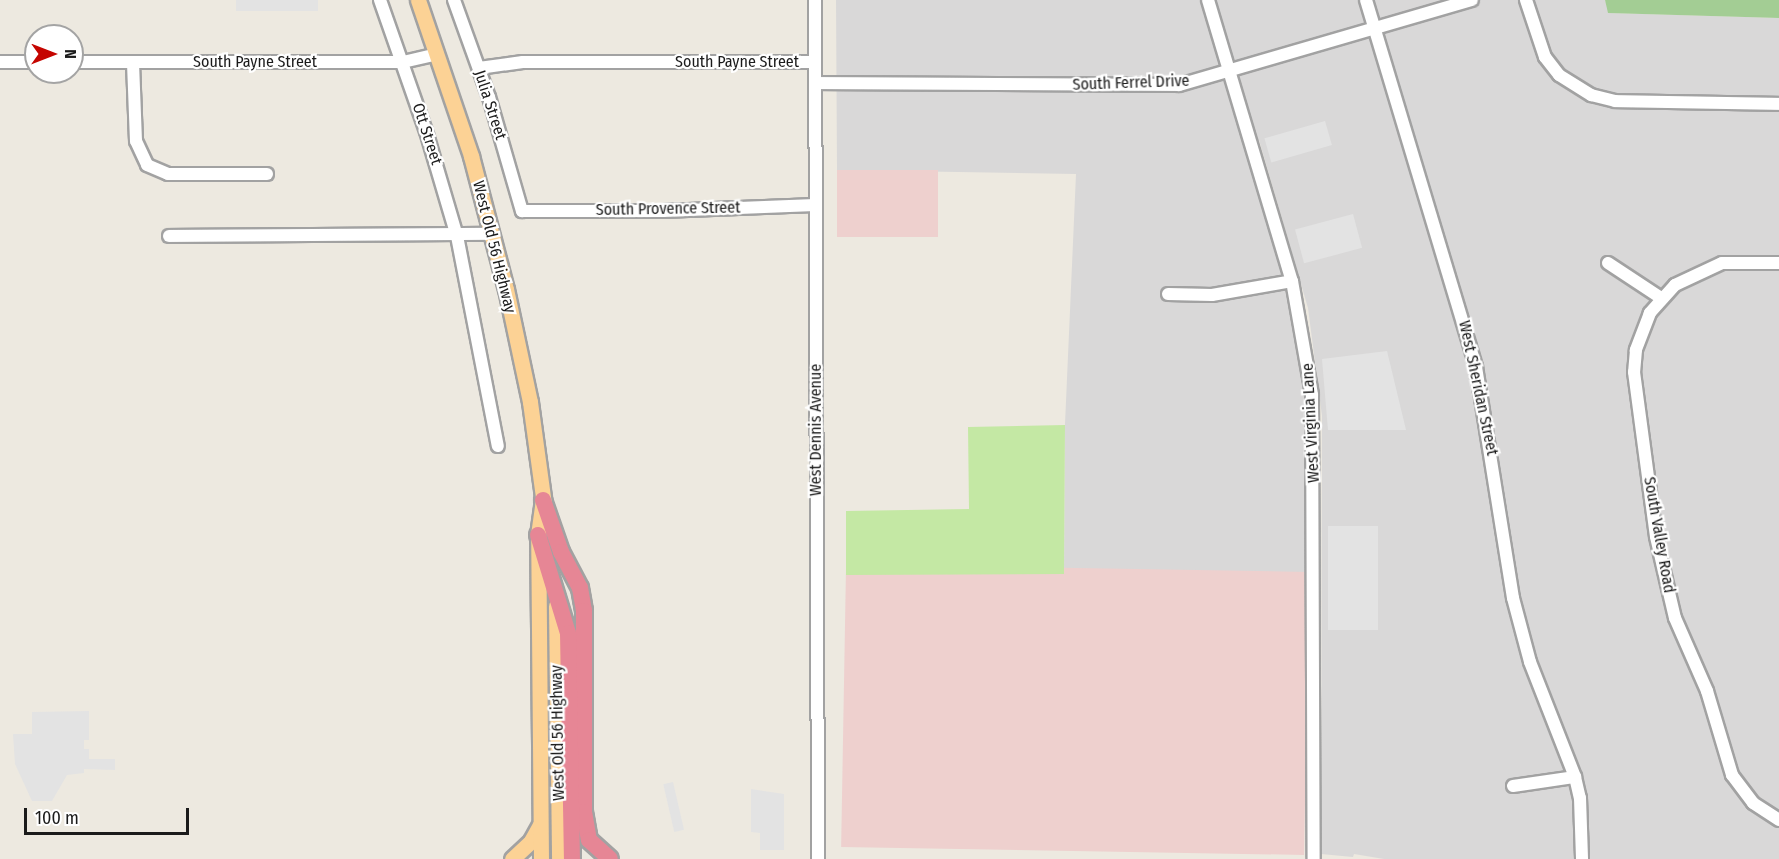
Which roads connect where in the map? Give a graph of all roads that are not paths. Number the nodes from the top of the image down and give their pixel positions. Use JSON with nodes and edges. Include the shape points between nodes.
{"nodes":[{"id":1,"x":380,"y":0,"type":"edge"},
{"id":2,"x":418,"y":0,"type":"edge"},
{"id":3,"x":454,"y":0,"type":"edge"},
{"id":4,"x":815,"y":0,"type":"edge"},
{"id":5,"x":1208,"y":0,"type":"edge"},
{"id":6,"x":1366,"y":0,"type":"edge"},
{"id":7,"x":1472,"y":0,"type":"edge"},
{"id":8,"x":1526,"y":0,"type":"edge"},
{"id":9,"x":1375,"y":28,"type":"junction"},
{"id":10,"x":437,"y":54,"type":"junction"},
{"id":11,"x":0,"y":62,"type":"edge"},
{"id":12,"x":24,"y":62,"type":"edge"},
{"id":13,"x":84,"y":62,"type":"edge"},
{"id":14,"x":403,"y":62,"type":"junction"},
{"id":15,"x":815,"y":62,"type":"junction"},
{"id":16,"x":133,"y":63,"type":"junction"},
{"id":17,"x":479,"y":68,"type":"junction"},
{"id":18,"x":1230,"y":72,"type":"junction"},
{"id":19,"x":815,"y":83,"type":"junction"},
{"id":20,"x":1779,"y":104,"type":"edge"},
{"id":21,"x":267,"y":174,"type":"dead end"},
{"id":22,"x":815,"y":205,"type":"junction"},
{"id":23,"x":522,"y":211,"type":"joint"},
{"id":24,"x":492,"y":234,"type":"junction"},
{"id":25,"x":169,"y":236,"type":"dead end"},
{"id":26,"x":457,"y":236,"type":"junction"},
{"id":27,"x":1779,"y":262,"type":"edge"},
{"id":28,"x":1608,"y":263,"type":"dead end"},
{"id":29,"x":1292,"y":281,"type":"junction"},
{"id":30,"x":1168,"y":294,"type":"dead end"},
{"id":31,"x":1661,"y":298,"type":"junction"},
{"id":32,"x":498,"y":446,"type":"dead end"},
{"id":33,"x":543,"y":500,"type":"junction"},
{"id":34,"x":538,"y":535,"type":"junction"},
{"id":35,"x":552,"y":572,"type":"junction"},
{"id":36,"x":1575,"y":777,"type":"junction"},
{"id":37,"x":1513,"y":786,"type":"dead end"},
{"id":38,"x":1779,"y":820,"type":"edge"},
{"id":39,"x":541,"y":822,"type":"junction"},
{"id":40,"x":512,"y":859,"type":"edge"},
{"id":41,"x":541,"y":859,"type":"edge"},
{"id":42,"x":559,"y":859,"type":"edge"},
{"id":43,"x":572,"y":859,"type":"edge"},
{"id":44,"x":610,"y":859,"type":"edge"},
{"id":45,"x":818,"y":859,"type":"edge"},
{"id":46,"x":1314,"y":859,"type":"edge"},
{"id":47,"x":1582,"y":859,"type":"edge"}],
"edges":[{"from":1,"to":14,"type":"street","name":"Ott Street"},
{"from":2,"to":10,"type":"main road","name":"West Old 56 Highway"},
{"from":3,"to":17,"type":"street","name":"Julia Street"},
{"from":4,"to":15,"type":"street","name":"West Dennis Avenue"},
{"from":5,"to":18,"type":"street","name":"West Virginia Lane"},
{"from":6,"to":9,"type":"street","name":"West Sheridan Street"},
{"from":7,"to":9,"type":"street","name":"South Ferrel Drive"},
{"from":8,"to":20,"type":"street","via":[[1545,57],[1575,87],[1615,101]]},
{"from":9,"to":18,"type":"street","name":"South Ferrel Drive"},
{"from":9,"to":36,"type":"street","name":"West Sheridan Street","via":[[1476,367],[1521,630]]},
{"from":10,"to":14,"type":"street","name":"South Payne Street"},
{"from":10,"to":24,"type":"main road","name":"West Old 56 Highway"},
{"from":11,"to":12,"type":"street"},
{"from":13,"to":16,"type":"street","name":"South Payne Street"},
{"from":14,"to":16,"type":"street","name":"South Payne Street"},
{"from":14,"to":26,"type":"street","name":"Ott Street"},
{"from":15,"to":17,"type":"street","name":"South Payne Street","via":[[523,62]]},
{"from":15,"to":19,"type":"street","name":"West Dennis Avenue"},
{"from":16,"to":21,"type":"street","via":[[135,129],[140,153],[155,170],[168,174]]},
{"from":17,"to":23,"type":"street","name":"Julia Street"},
{"from":18,"to":19,"type":"street","name":"South Ferrel Drive","via":[[1179,85]]},
{"from":18,"to":29,"type":"street","name":"West Virginia Lane"},
{"from":19,"to":22,"type":"street","name":"West Dennis Avenue"},
{"from":22,"to":23,"type":"street","name":"South Provence Street"},
{"from":22,"to":45,"type":"street","name":"West Dennis Avenue"},
{"from":24,"to":26,"type":"street"},
{"from":24,"to":33,"type":"main road","name":"West Old 56 Highway","via":[[530,402]]},
{"from":25,"to":26,"type":"street"},
{"from":26,"to":32,"type":"street","name":"Ott Street"},
{"from":27,"to":31,"type":"street","name":"South Valley Road","via":[[1722,263],[1689,276]]},
{"from":28,"to":31,"type":"street"},
{"from":29,"to":30,"type":"street","via":[[1219,295]]},
{"from":29,"to":46,"type":"street","name":"West Virginia Lane","via":[[1304,336],[1314,423]]},
{"from":31,"to":38,"type":"street","name":"South Valley Road","via":[[1641,333],[1634,372],[1662,568],[1675,618],[1713,707],[1732,775],[1753,803]]},
{"from":33,"to":34,"type":"main road","name":"West Old 56 Highway"},
{"from":33,"to":35,"type":"main road","name":"West Old 56 Highway"},
{"from":33,"to":44,"type":"highway","via":[[561,552],[580,588],[584,611],[584,812],[589,840]]},
{"from":34,"to":35,"type":"highway"},
{"from":34,"to":39,"type":"main road","name":"West Old 56 Highway"},
{"from":35,"to":42,"type":"main road","name":"West Old 56 Highway","via":[[558,637]]},
{"from":35,"to":43,"type":"highway","via":[[570,656]]},
{"from":36,"to":37,"type":"street"},
{"from":36,"to":47,"type":"street","name":"West Sheridan Street","via":[[1580,798]]},
{"from":39,"to":40,"type":"main road","via":[[531,841]]},
{"from":39,"to":41,"type":"main road","name":"West Old 56 Highway"}]}
